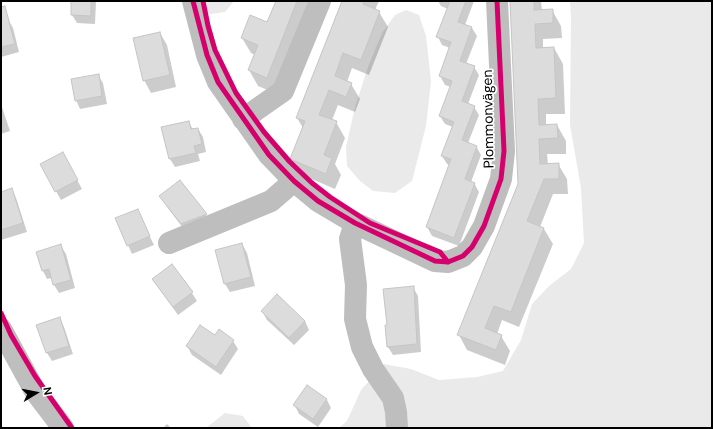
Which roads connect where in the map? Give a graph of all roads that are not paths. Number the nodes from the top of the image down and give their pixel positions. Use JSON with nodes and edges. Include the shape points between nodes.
{"nodes":[{"id":1,"x":193,"y":1,"type":"edge"},
{"id":2,"x":320,"y":1,"type":"edge"},
{"id":3,"x":497,"y":1,"type":"edge"},
{"id":4,"x":243,"y":119,"type":"junction"},
{"id":5,"x":294,"y":181,"type":"junction"},
{"id":6,"x":355,"y":223,"type":"junction"},
{"id":7,"x":169,"y":243,"type":"dead end"},
{"id":8,"x":1,"y":329,"type":"edge"},
{"id":9,"x":63,"y":428,"type":"edge"},
{"id":10,"x":397,"y":428,"type":"edge"}],
"edges":[{"from":1,"to":4,"type":"street","name":"Plommonvägen","via":[[209,62],[218,82]]},
{"from":2,"to":4,"type":"street","via":[[283,91]]},
{"from":3,"to":6,"type":"street","name":"Plommonvägen","via":[[504,151],[501,179],[484,226],[472,247],[463,256],[448,262],[435,261]]},
{"from":4,"to":5,"type":"street","name":"Plommonvägen","via":[[269,155]]},
{"from":5,"to":6,"type":"street","name":"Plommonvägen","via":[[318,201]]},
{"from":5,"to":7,"type":"street","via":[[271,201]]},
{"from":6,"to":10,"type":"street","via":[[350,239],[356,285],[355,319],[362,347],[373,369],[393,398]]},
{"from":8,"to":9,"type":"street","via":[[35,391]]}]}
